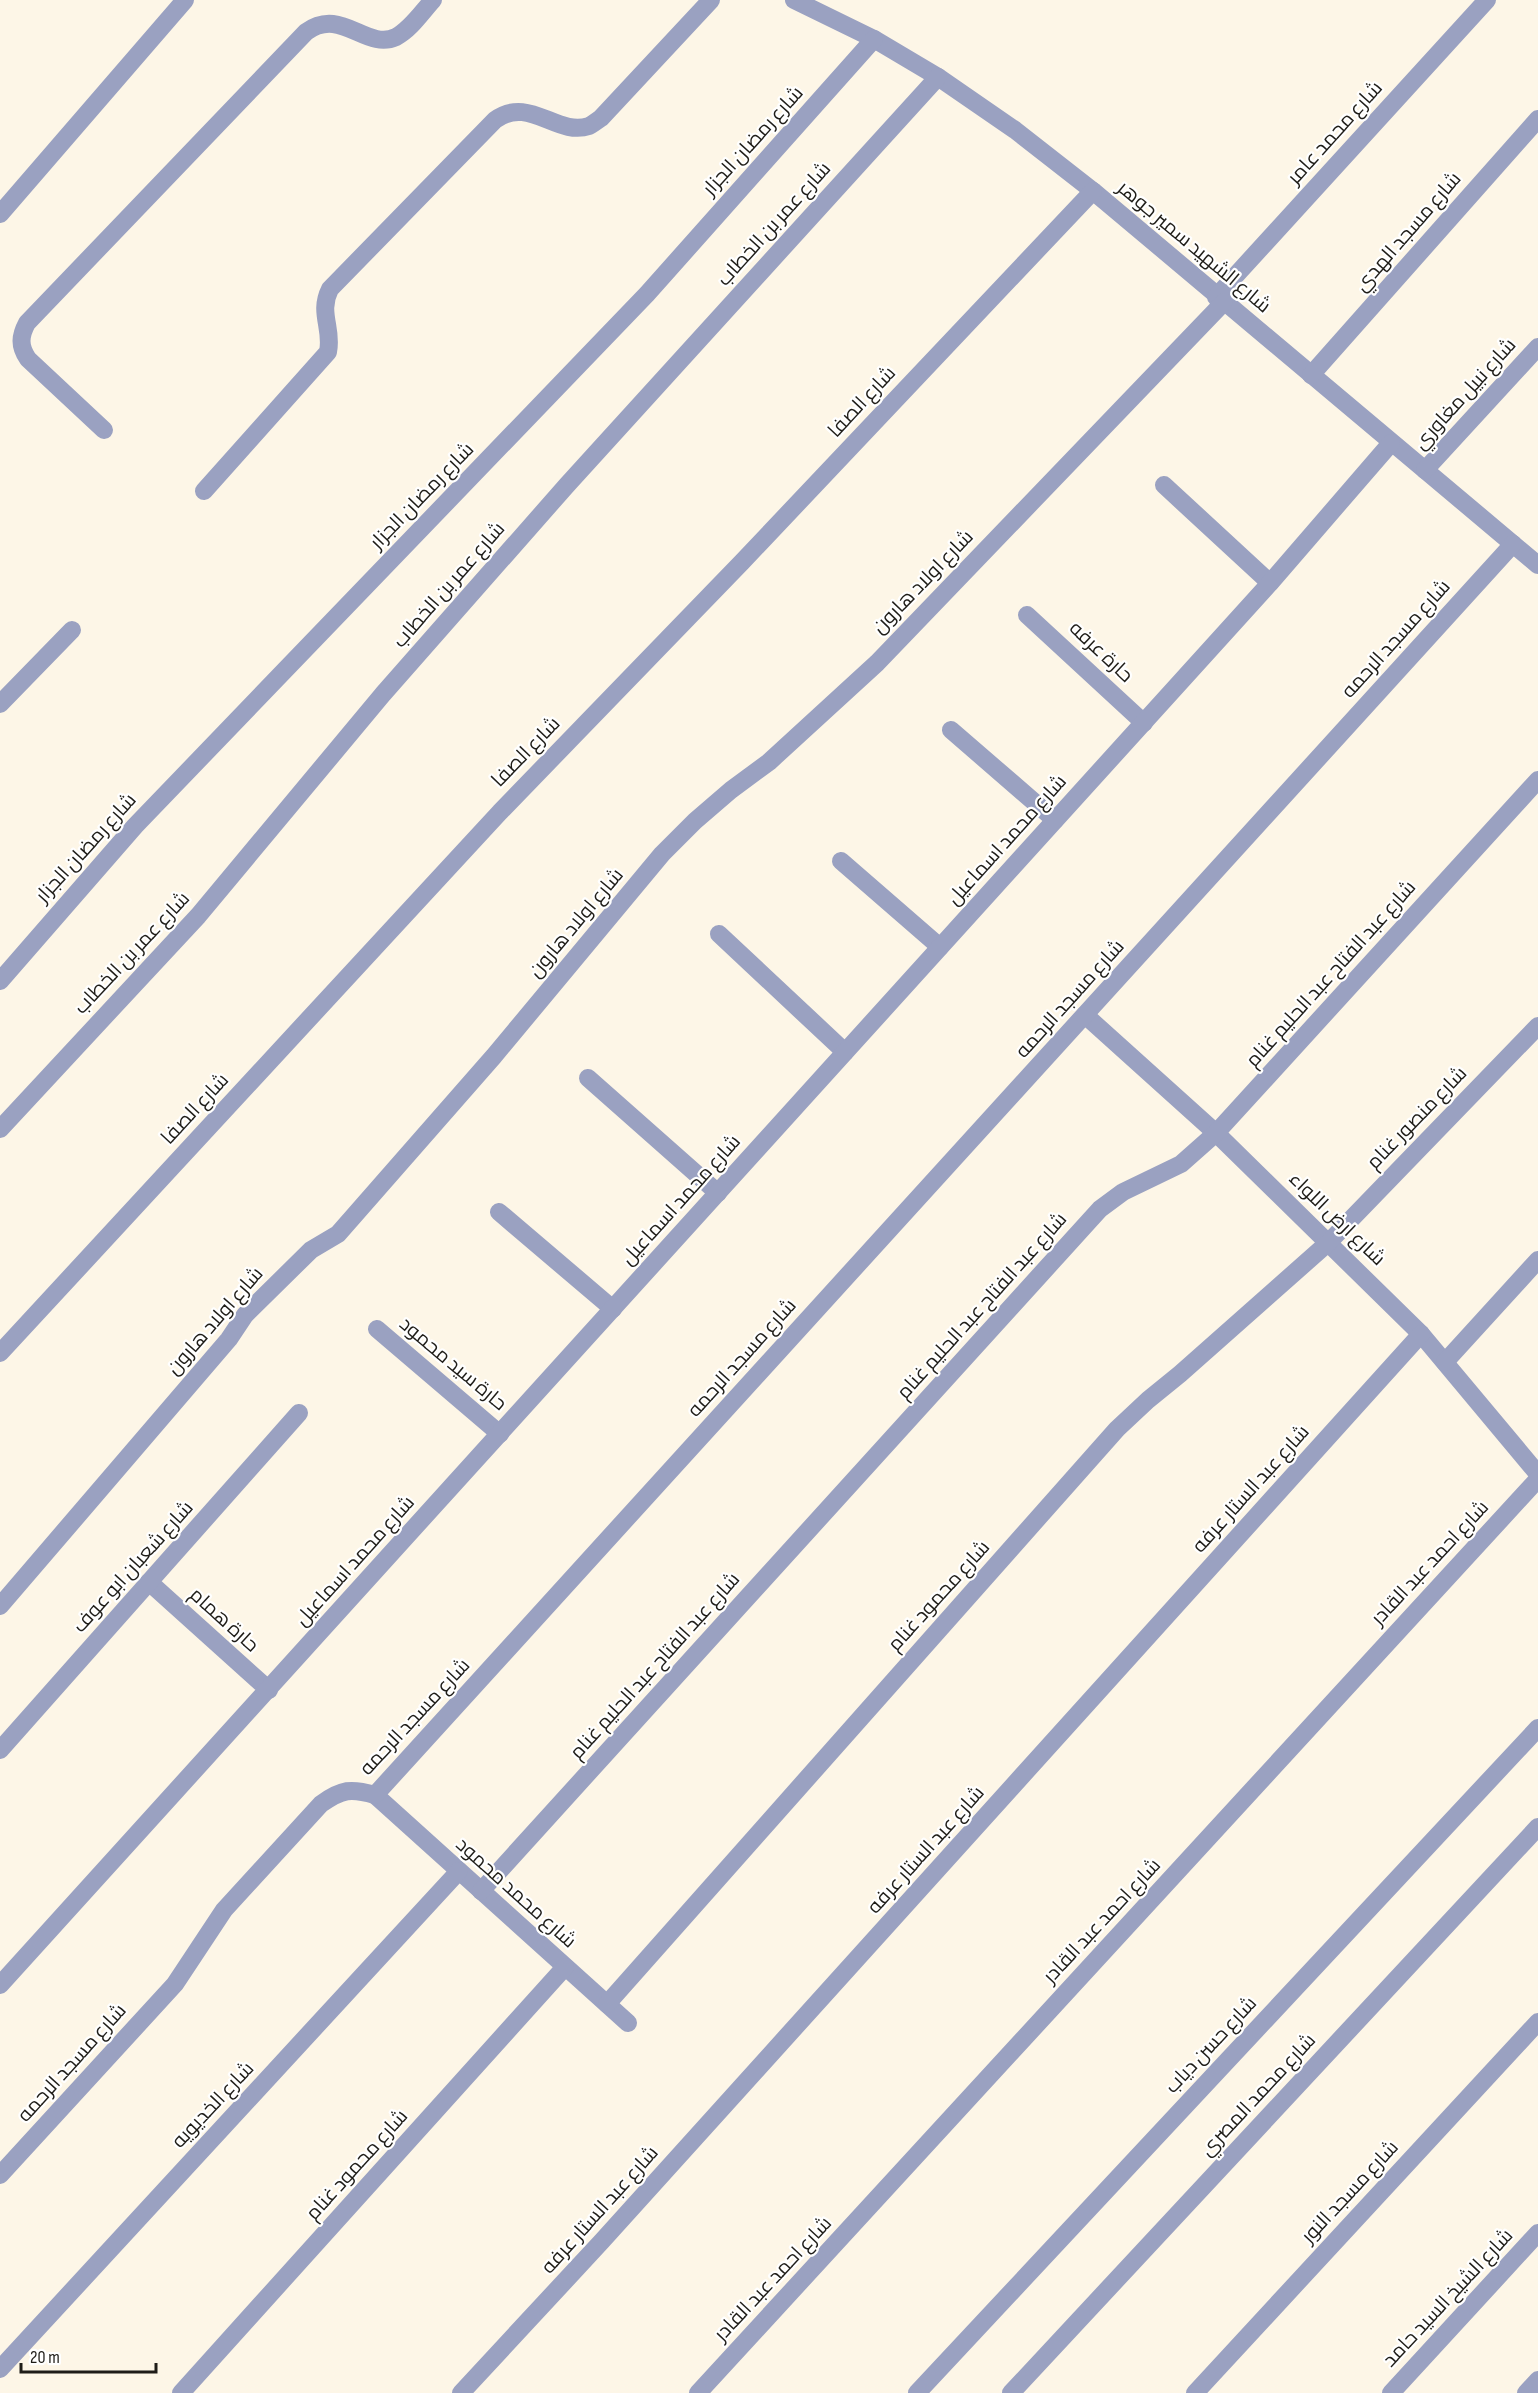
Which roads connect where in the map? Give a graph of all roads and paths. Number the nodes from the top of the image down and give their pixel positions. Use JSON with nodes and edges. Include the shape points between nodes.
{"nodes":[{"id":1,"x":185,"y":0,"type":"edge"},
{"id":2,"x":433,"y":0,"type":"edge"},
{"id":3,"x":711,"y":0,"type":"edge"},
{"id":4,"x":794,"y":0,"type":"edge"},
{"id":5,"x":1488,"y":0,"type":"edge"},
{"id":6,"x":874,"y":39,"type":"junction"},
{"id":7,"x":938,"y":77,"type":"junction"},
{"id":8,"x":1538,"y":119,"type":"edge"},
{"id":9,"x":1093,"y":191,"type":"junction"},
{"id":10,"x":0,"y":214,"type":"edge"},
{"id":11,"x":1220,"y":299,"type":"junction"},
{"id":12,"x":1538,"y":347,"type":"edge"},
{"id":13,"x":1311,"y":375,"type":"junction"},
{"id":14,"x":104,"y":430,"type":"dead end"},
{"id":15,"x":1391,"y":442,"type":"junction"},
{"id":16,"x":1425,"y":471,"type":"junction"},
{"id":17,"x":1164,"y":485,"type":"dead end"},
{"id":18,"x":204,"y":491,"type":"dead end"},
{"id":19,"x":1513,"y":544,"type":"junction"},
{"id":20,"x":1538,"y":564,"type":"edge"},
{"id":21,"x":1270,"y":583,"type":"junction"},
{"id":22,"x":1027,"y":615,"type":"dead end"},
{"id":23,"x":72,"y":630,"type":"dead end"},
{"id":24,"x":0,"y":704,"type":"edge"},
{"id":25,"x":1144,"y":723,"type":"junction"},
{"id":26,"x":951,"y":730,"type":"dead end"},
{"id":27,"x":1538,"y":780,"type":"edge"},
{"id":28,"x":1055,"y":820,"type":"junction"},
{"id":29,"x":841,"y":861,"type":"dead end"},
{"id":30,"x":719,"y":934,"type":"dead end"},
{"id":31,"x":940,"y":947,"type":"junction"},
{"id":32,"x":0,"y":981,"type":"edge"},
{"id":33,"x":1085,"y":1015,"type":"junction"},
{"id":34,"x":1538,"y":1026,"type":"edge"},
{"id":35,"x":845,"y":1052,"type":"junction"},
{"id":36,"x":588,"y":1078,"type":"dead end"},
{"id":37,"x":0,"y":1129,"type":"edge"},
{"id":38,"x":1216,"y":1133,"type":"junction"},
{"id":39,"x":718,"y":1193,"type":"junction"},
{"id":40,"x":499,"y":1212,"type":"dead end"},
{"id":41,"x":1329,"y":1242,"type":"junction"},
{"id":42,"x":1538,"y":1260,"type":"edge"},
{"id":43,"x":613,"y":1309,"type":"junction"},
{"id":44,"x":377,"y":1329,"type":"dead end"},
{"id":45,"x":1421,"y":1334,"type":"junction"},
{"id":46,"x":0,"y":1353,"type":"edge"},
{"id":47,"x":1445,"y":1362,"type":"junction"},
{"id":48,"x":299,"y":1413,"type":"dead end"},
{"id":49,"x":500,"y":1434,"type":"junction"},
{"id":50,"x":1538,"y":1474,"type":"edge"},
{"id":51,"x":1538,"y":1479,"type":"edge"},
{"id":52,"x":149,"y":1582,"type":"junction"},
{"id":53,"x":0,"y":1606,"type":"edge"},
{"id":54,"x":269,"y":1690,"type":"junction"},
{"id":55,"x":1538,"y":1728,"type":"edge"},
{"id":56,"x":0,"y":1750,"type":"edge"},
{"id":57,"x":375,"y":1795,"type":"junction"},
{"id":58,"x":1538,"y":1827,"type":"edge"},
{"id":59,"x":459,"y":1871,"type":"junction"},
{"id":60,"x":481,"y":1891,"type":"junction"},
{"id":61,"x":565,"y":1967,"type":"junction"},
{"id":62,"x":0,"y":1985,"type":"edge"},
{"id":63,"x":607,"y":2004,"type":"junction"},
{"id":64,"x":1538,"y":2022,"type":"edge"},
{"id":65,"x":628,"y":2023,"type":"dead end"},
{"id":66,"x":0,"y":2175,"type":"edge"},
{"id":67,"x":1538,"y":2233,"type":"edge"},
{"id":68,"x":0,"y":2369,"type":"edge"},
{"id":69,"x":1538,"y":2380,"type":"edge"},
{"id":70,"x":182,"y":2393,"type":"edge"},
{"id":71,"x":460,"y":2393,"type":"edge"},
{"id":72,"x":698,"y":2393,"type":"edge"},
{"id":73,"x":917,"y":2393,"type":"edge"},
{"id":74,"x":1011,"y":2393,"type":"edge"},
{"id":75,"x":1196,"y":2393,"type":"edge"},
{"id":76,"x":1391,"y":2393,"type":"edge"},
{"id":77,"x":1526,"y":2393,"type":"edge"}],
"edges":[{"from":1,"to":10,"type":"street"},
{"from":2,"to":14,"type":"street","via":[[394,38],[380,39],[329,23],[316,24],[27,323],[21,342],[28,359]]},
{"from":3,"to":18,"type":"street","via":[[602,118],[590,126],[575,128],[516,111],[495,120],[330,289],[324,308],[331,340],[328,352]]},
{"from":4,"to":6,"type":"street","name":"شارع الشهيد سمير جوهر"},
{"from":5,"to":11,"type":"street","name":"شارع محمد عامر"},
{"from":6,"to":7,"type":"street","name":"شارع الشهيد سمير جوهر"},
{"from":6,"to":32,"type":"street","name":"شارع رمضان الجزار","via":[[647,294],[135,826]]},
{"from":7,"to":9,"type":"street","name":"شارع الشهيد سمير جوهر"},
{"from":7,"to":37,"type":"street","name":"شارع عمر بن الخطاب","via":[[567,485],[383,694],[198,916]]},
{"from":8,"to":13,"type":"street","name":"شارع مسجد الهدي"},
{"from":9,"to":11,"type":"street","name":"شارع الشهيد سمير جوهر"},
{"from":9,"to":46,"type":"street","name":"شارع الصفا","via":[[500,812]]},
{"from":11,"to":13,"type":"street","name":"شارع الشهيد سمير جوهر"},
{"from":11,"to":53,"type":"street","name":"شارع اولاد هارون","via":[[877,663],[662,854],[494,1056],[338,1234],[311,1250],[245,1315],[229,1339]]},
{"from":12,"to":16,"type":"street","name":"شارع نبيل مغاوري"},
{"from":13,"to":15,"type":"street","name":"شارع الشهيد سمير جوهر"},
{"from":15,"to":16,"type":"street","name":"شارع الشهيد سمير جوهر"},
{"from":15,"to":21,"type":"street","name":"شارع محمد اسماعيل"},
{"from":16,"to":19,"type":"street","name":"شارع الشهيد سمير جوهر"},
{"from":17,"to":21,"type":"street"},
{"from":19,"to":20,"type":"street","name":"شارع الشهيد سمير جوهر"},
{"from":19,"to":33,"type":"street","name":"شارع مسجد الرحمه"},
{"from":21,"to":25,"type":"street","name":"شارع محمد اسماعيل"},
{"from":22,"to":25,"type":"street","name":"حارة عرفه"},
{"from":23,"to":24,"type":"street"},
{"from":25,"to":28,"type":"street","name":"شارع محمد اسماعيل"},
{"from":26,"to":28,"type":"street"},
{"from":27,"to":38,"type":"street","name":"شارع عبد الفتاح عبد الحليم غنام"},
{"from":28,"to":31,"type":"street","name":"شارع محمد اسماعيل"},
{"from":29,"to":31,"type":"street"},
{"from":30,"to":35,"type":"street"},
{"from":31,"to":35,"type":"street","name":"شارع محمد اسماعيل"},
{"from":33,"to":38,"type":"street","name":"شارع ارض اللواء"},
{"from":33,"to":57,"type":"street","name":"شارع مسجد الرحمه"},
{"from":34,"to":41,"type":"street","name":"شارع منصور غنام"},
{"from":35,"to":39,"type":"street","name":"شارع محمد اسماعيل"},
{"from":36,"to":39,"type":"street"},
{"from":38,"to":41,"type":"street","name":"شارع ارض اللواء"},
{"from":38,"to":60,"type":"street","name":"شارع عبد الفتاح عبد الحليم غنام","via":[[1181,1164],[1123,1192],[1100,1209]]},
{"from":39,"to":43,"type":"street","name":"شارع محمد اسماعيل"},
{"from":40,"to":43,"type":"street"},
{"from":41,"to":45,"type":"street","name":"شارع ارض اللواء"},
{"from":41,"to":63,"type":"street","name":"شارع محمود غنام","via":[[1117,1429]]},
{"from":42,"to":47,"type":"street"},
{"from":43,"to":49,"type":"street","name":"شارع محمد اسماعيل"},
{"from":44,"to":49,"type":"street","name":"حارة سيد محمود"},
{"from":45,"to":47,"type":"street","name":"شارع ارض اللواء"},
{"from":45,"to":71,"type":"street","name":"شارع عبد الستار عرفه","via":[[602,2241]]},
{"from":47,"to":50,"type":"street","name":"شارع ارض اللواء"},
{"from":48,"to":52,"type":"street","name":"شارع شعبان ابو عوف"},
{"from":49,"to":54,"type":"street","name":"شارع محمد اسماعيل"},
{"from":51,"to":72,"type":"street","name":"شارع احمد عبد القادر"},
{"from":52,"to":54,"type":"street","name":"حارة همام"},
{"from":52,"to":56,"type":"street","name":"شارع شعبان ابو عوف"},
{"from":54,"to":62,"type":"street","name":"شارع محمد اسماعيل"},
{"from":55,"to":73,"type":"street","name":"شارع حسن دياب"},
{"from":57,"to":59,"type":"street","name":"شارع محمد محمود"},
{"from":57,"to":66,"type":"street","name":"شارع مسجد الرحمه","via":[[356,1790],[337,1793],[321,1804],[224,1910],[175,1984]]},
{"from":58,"to":74,"type":"street","name":"شارع محمد المصري"},
{"from":59,"to":60,"type":"street","name":"شارع محمد محمود"},
{"from":59,"to":68,"type":"street","name":"شارع الخديويه"},
{"from":60,"to":61,"type":"street","name":"شارع محمد محمود"},
{"from":61,"to":63,"type":"street","name":"شارع محمد محمود"},
{"from":61,"to":70,"type":"street","name":"شارع محمود غنام"},
{"from":63,"to":65,"type":"street","name":"شارع محمد محمود"},
{"from":64,"to":75,"type":"street","name":"شارع مسجد النور"},
{"from":67,"to":76,"type":"street","name":"شارع الشيخ السيد حامد"},
{"from":69,"to":77,"type":"street"}]}
